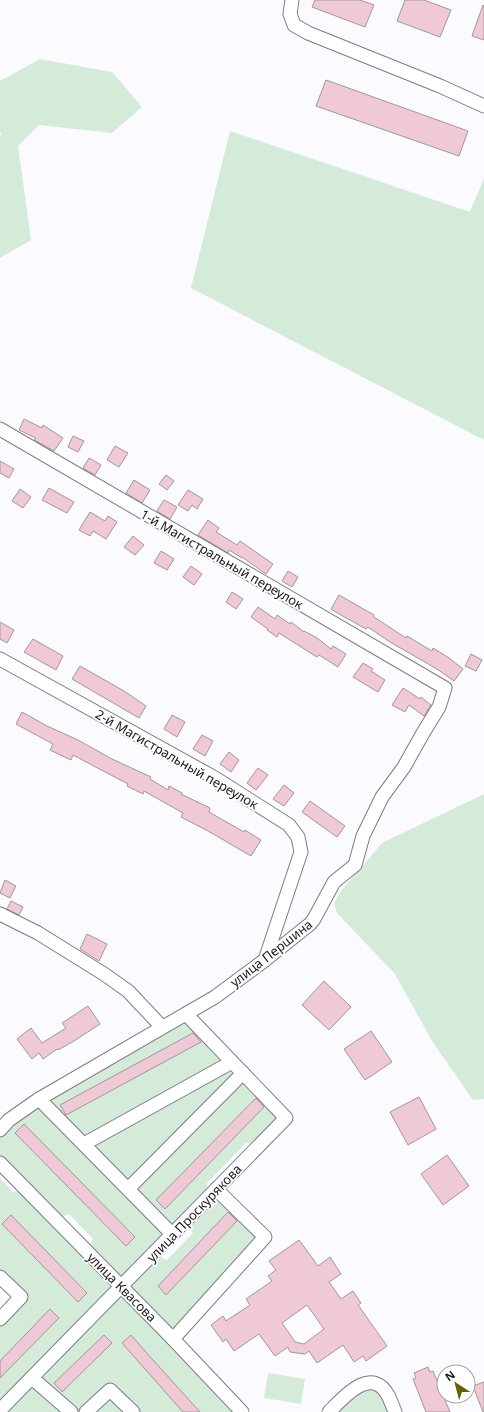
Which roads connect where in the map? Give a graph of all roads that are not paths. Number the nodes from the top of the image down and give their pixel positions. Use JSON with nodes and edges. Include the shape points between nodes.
{"nodes":[{"id":1,"x":292,"y":0,"type":"edge"},
{"id":2,"x":484,"y":106,"type":"edge"},
{"id":3,"x":0,"y":429,"type":"edge"},
{"id":4,"x":0,"y":659,"type":"edge"},
{"id":5,"x":445,"y":688,"type":"joint"},
{"id":6,"x":0,"y":914,"type":"edge"},
{"id":7,"x":265,"y":960,"type":"junction"},
{"id":8,"x":186,"y":1014,"type":"junction"},
{"id":9,"x":162,"y":1027,"type":"junction"},
{"id":10,"x":232,"y":1062,"type":"junction"},
{"id":11,"x":243,"y":1073,"type":"junction"},
{"id":12,"x":39,"y":1098,"type":"junction"},
{"id":13,"x":0,"y":1130,"type":"edge"},
{"id":14,"x":84,"y":1144,"type":"junction"},
{"id":15,"x":0,"y":1163,"type":"edge"},
{"id":16,"x":128,"y":1189,"type":"junction"},
{"id":17,"x":216,"y":1189,"type":"junction"},
{"id":18,"x":172,"y":1234,"type":"junction"},
{"id":19,"x":0,"y":1277,"type":"edge"},
{"id":20,"x":121,"y":1287,"type":"junction"},
{"id":21,"x":0,"y":1319,"type":"edge"},
{"id":22,"x":173,"y":1339,"type":"junction"},
{"id":23,"x":32,"y":1378,"type":"junction"},
{"id":24,"x":0,"y":1410,"type":"edge"},
{"id":25,"x":71,"y":1412,"type":"edge"},
{"id":26,"x":86,"y":1412,"type":"edge"},
{"id":27,"x":133,"y":1412,"type":"edge"},
{"id":28,"x":242,"y":1412,"type":"edge"},
{"id":29,"x":329,"y":1412,"type":"edge"},
{"id":30,"x":395,"y":1412,"type":"edge"}],
"edges":[{"from":1,"to":2,"type":"street","via":[[290,14],[294,25]]},
{"from":3,"to":5,"type":"street","name":"1-й Магистральный переулок"},
{"from":4,"to":7,"type":"street","name":"2-й Магистральный переулок","via":[[215,778],[289,825],[298,837],[301,852]]},
{"from":5,"to":7,"type":"street","name":"улица Першина","via":[[439,708],[404,767],[382,797],[364,836],[355,865],[334,882],[314,920]]},
{"from":6,"to":9,"type":"street","via":[[38,933],[104,974],[128,991]]},
{"from":7,"to":8,"type":"street","name":"улица Першина","via":[[215,997]]},
{"from":8,"to":9,"type":"street","name":"улица Першина"},
{"from":8,"to":10,"type":"street","name":"улица Проскурякова"},
{"from":9,"to":12,"type":"street","name":"улица Першина"},
{"from":10,"to":11,"type":"street","name":"улица Проскурякова"},
{"from":10,"to":14,"type":"street"},
{"from":11,"to":16,"type":"street"},
{"from":11,"to":17,"type":"street","name":"улица Проскурякова","via":[[286,1118]]},
{"from":12,"to":13,"type":"street","name":"улица Першина","via":[[9,1120]]},
{"from":12,"to":14,"type":"street"},
{"from":14,"to":16,"type":"street"},
{"from":15,"to":20,"type":"street","name":"улица Квасова"},
{"from":16,"to":18,"type":"street"},
{"from":17,"to":18,"type":"street","name":"улица Проскурякова"},
{"from":17,"to":22,"type":"street","via":[[265,1237]]},
{"from":18,"to":20,"type":"street","name":"улица Проскурякова"},
{"from":19,"to":21,"type":"street","via":[[21,1297]]},
{"from":20,"to":22,"type":"street","name":"улица Квасова"},
{"from":20,"to":23,"type":"street","name":"улица Проскурякова"},
{"from":22,"to":28,"type":"street","name":"улица Квасова"},
{"from":23,"to":24,"type":"street","name":"улица Проскурякова"},
{"from":23,"to":25,"type":"street"},
{"from":26,"to":27,"type":"street","via":[[110,1390]]},
{"from":29,"to":30,"type":"street","via":[[350,1391],[361,1384],[370,1383],[380,1386]]}]}
